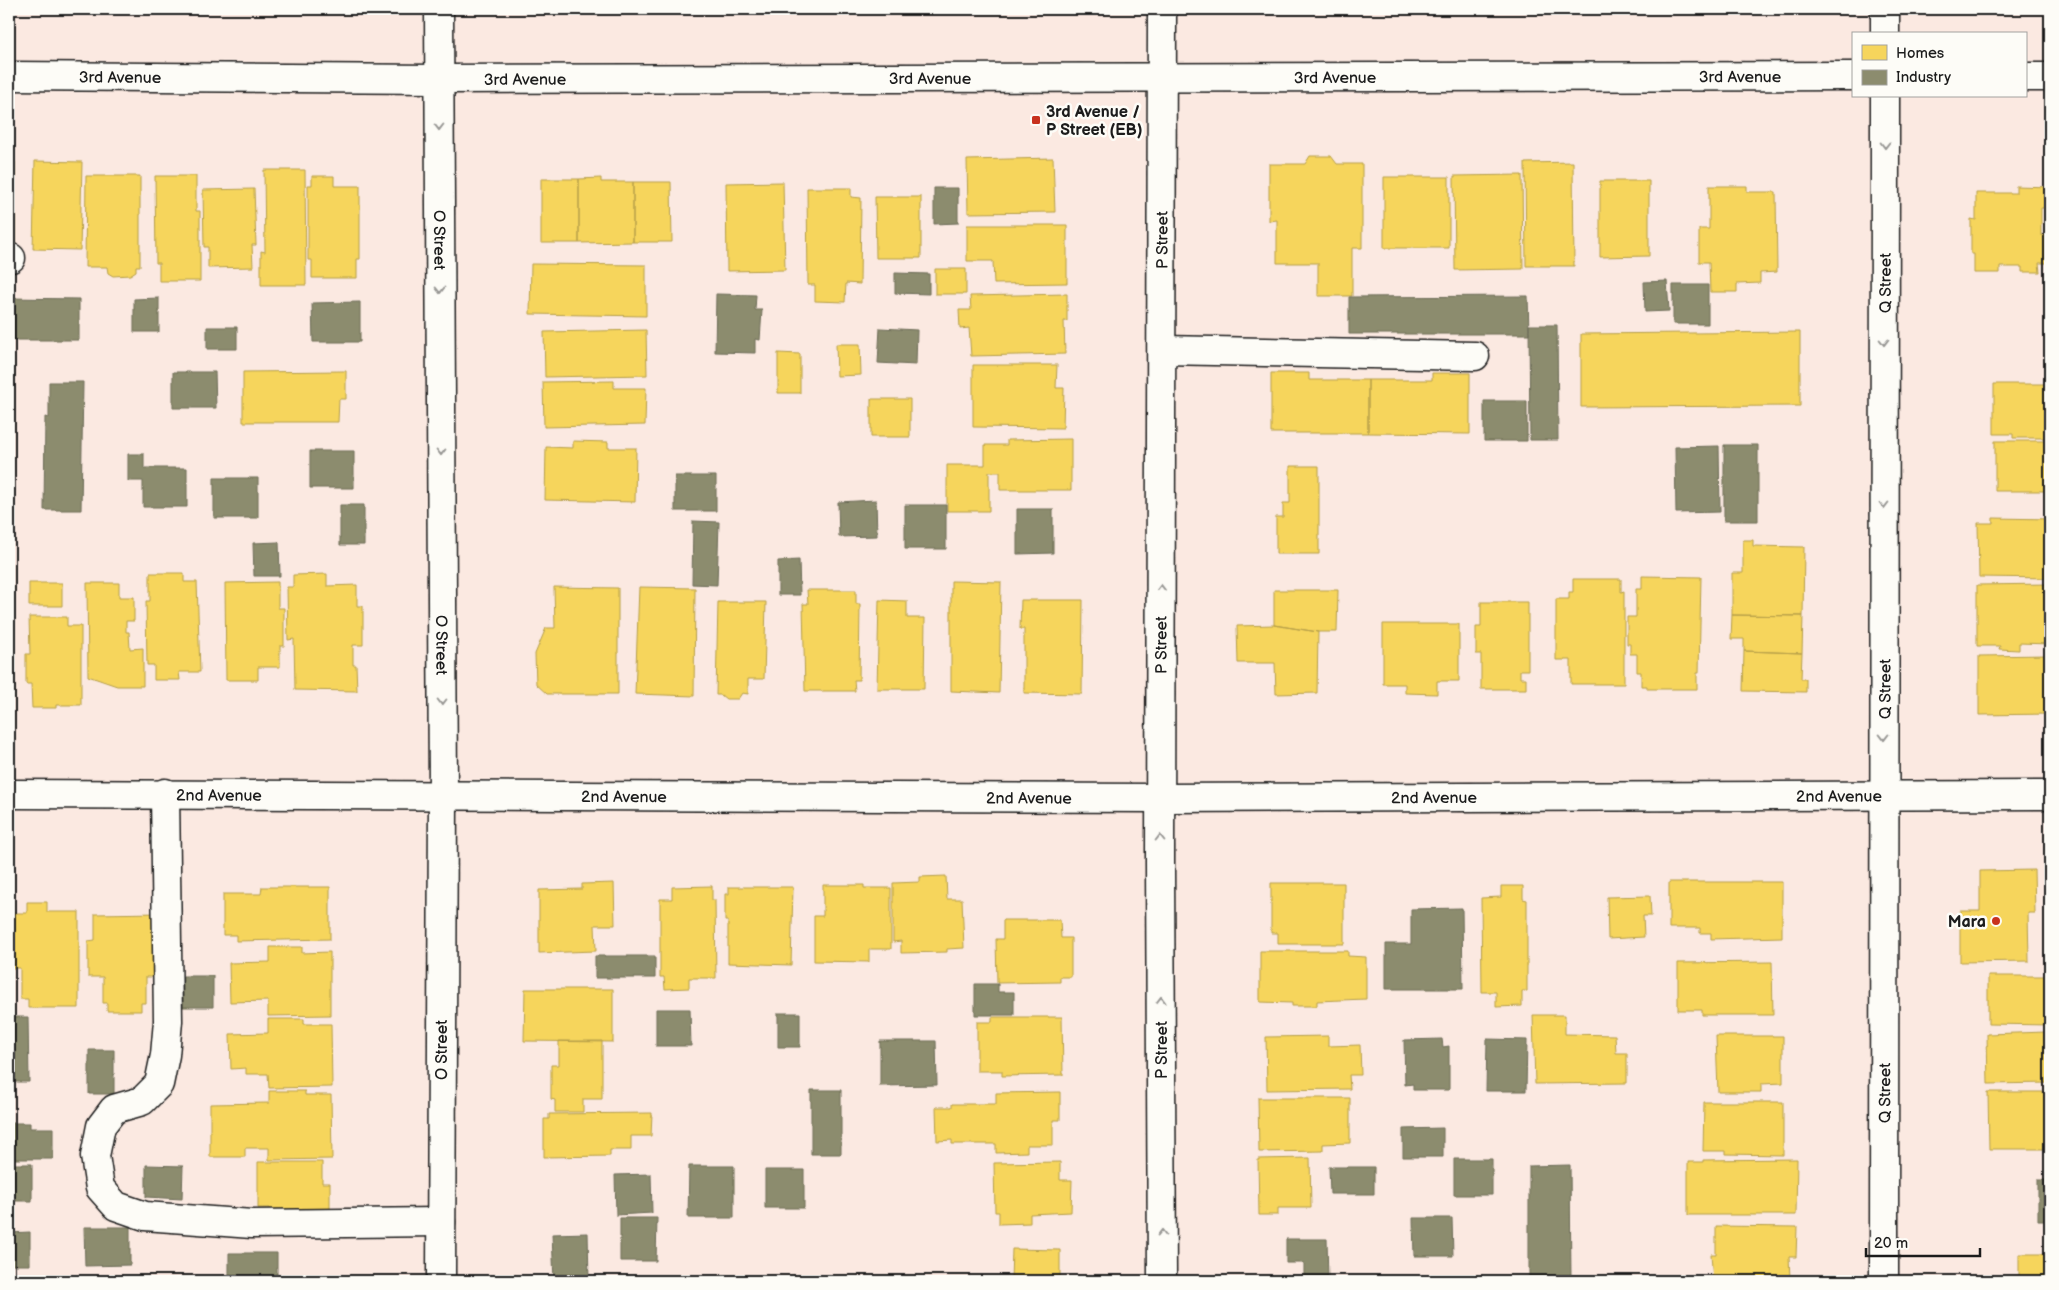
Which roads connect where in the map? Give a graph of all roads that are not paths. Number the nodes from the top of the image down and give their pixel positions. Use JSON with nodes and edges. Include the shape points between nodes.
{"nodes":[{"id":1,"x":438,"y":9,"type":"edge"},
{"id":2,"x":1162,"y":9,"type":"edge"},
{"id":3,"x":1885,"y":9,"type":"edge"},
{"id":4,"x":1885,"y":32,"type":"edge"},
{"id":5,"x":9,"y":76,"type":"edge"},
{"id":6,"x":1852,"y":76,"type":"edge"},
{"id":7,"x":1162,"y":77,"type":"junction"},
{"id":8,"x":2026,"y":77,"type":"edge"},
{"id":9,"x":2050,"y":77,"type":"edge"},
{"id":10,"x":439,"y":78,"type":"junction"},
{"id":11,"x":1885,"y":98,"type":"edge"},
{"id":12,"x":1162,"y":350,"type":"junction"},
{"id":13,"x":1475,"y":356,"type":"dead end"},
{"id":14,"x":165,"y":793,"type":"junction"},
{"id":15,"x":9,"y":794,"type":"edge"},
{"id":16,"x":442,"y":795,"type":"junction"},
{"id":17,"x":2050,"y":795,"type":"edge"},
{"id":18,"x":1884,"y":796,"type":"junction"},
{"id":19,"x":1160,"y":798,"type":"junction"},
{"id":20,"x":441,"y":1222,"type":"junction"},
{"id":21,"x":441,"y":1281,"type":"edge"},
{"id":22,"x":1162,"y":1281,"type":"edge"},
{"id":23,"x":1884,"y":1281,"type":"edge"}],
"edges":[{"from":1,"to":10,"type":"street","name":"O Street"},
{"from":2,"to":7,"type":"street","name":"P Street"},
{"from":3,"to":4,"type":"street"},
{"from":5,"to":10,"type":"street","name":"3rd Avenue"},
{"from":6,"to":7,"type":"street","name":"3rd Avenue"},
{"from":7,"to":10,"type":"street","name":"3rd Avenue"},
{"from":7,"to":12,"type":"street","name":"P Street"},
{"from":8,"to":9,"type":"street"},
{"from":10,"to":16,"type":"street","name":"O Street","one_way":true},
{"from":11,"to":18,"type":"street","name":"Q Street","one_way":true},
{"from":12,"to":13,"type":"street"},
{"from":19,"to":12,"type":"street","name":"P Street","one_way":true},
{"from":14,"to":15,"type":"street","name":"2nd Avenue"},
{"from":14,"to":16,"type":"street","name":"2nd Avenue"},
{"from":14,"to":20,"type":"street","via":[[168,1021],[165,1055],[158,1084],[142,1101],[114,1109],[101,1126],[95,1156],[100,1188],[116,1206],[144,1216],[252,1224]]},
{"from":16,"to":19,"type":"street","name":"2nd Avenue"},
{"from":16,"to":20,"type":"street","name":"O Street"},
{"from":17,"to":18,"type":"street","name":"2nd Avenue"},
{"from":18,"to":19,"type":"street","name":"2nd Avenue"},
{"from":18,"to":23,"type":"street","name":"Q Street"},
{"from":22,"to":19,"type":"street","name":"P Street","one_way":true},
{"from":20,"to":21,"type":"street","name":"O Street"}]}
